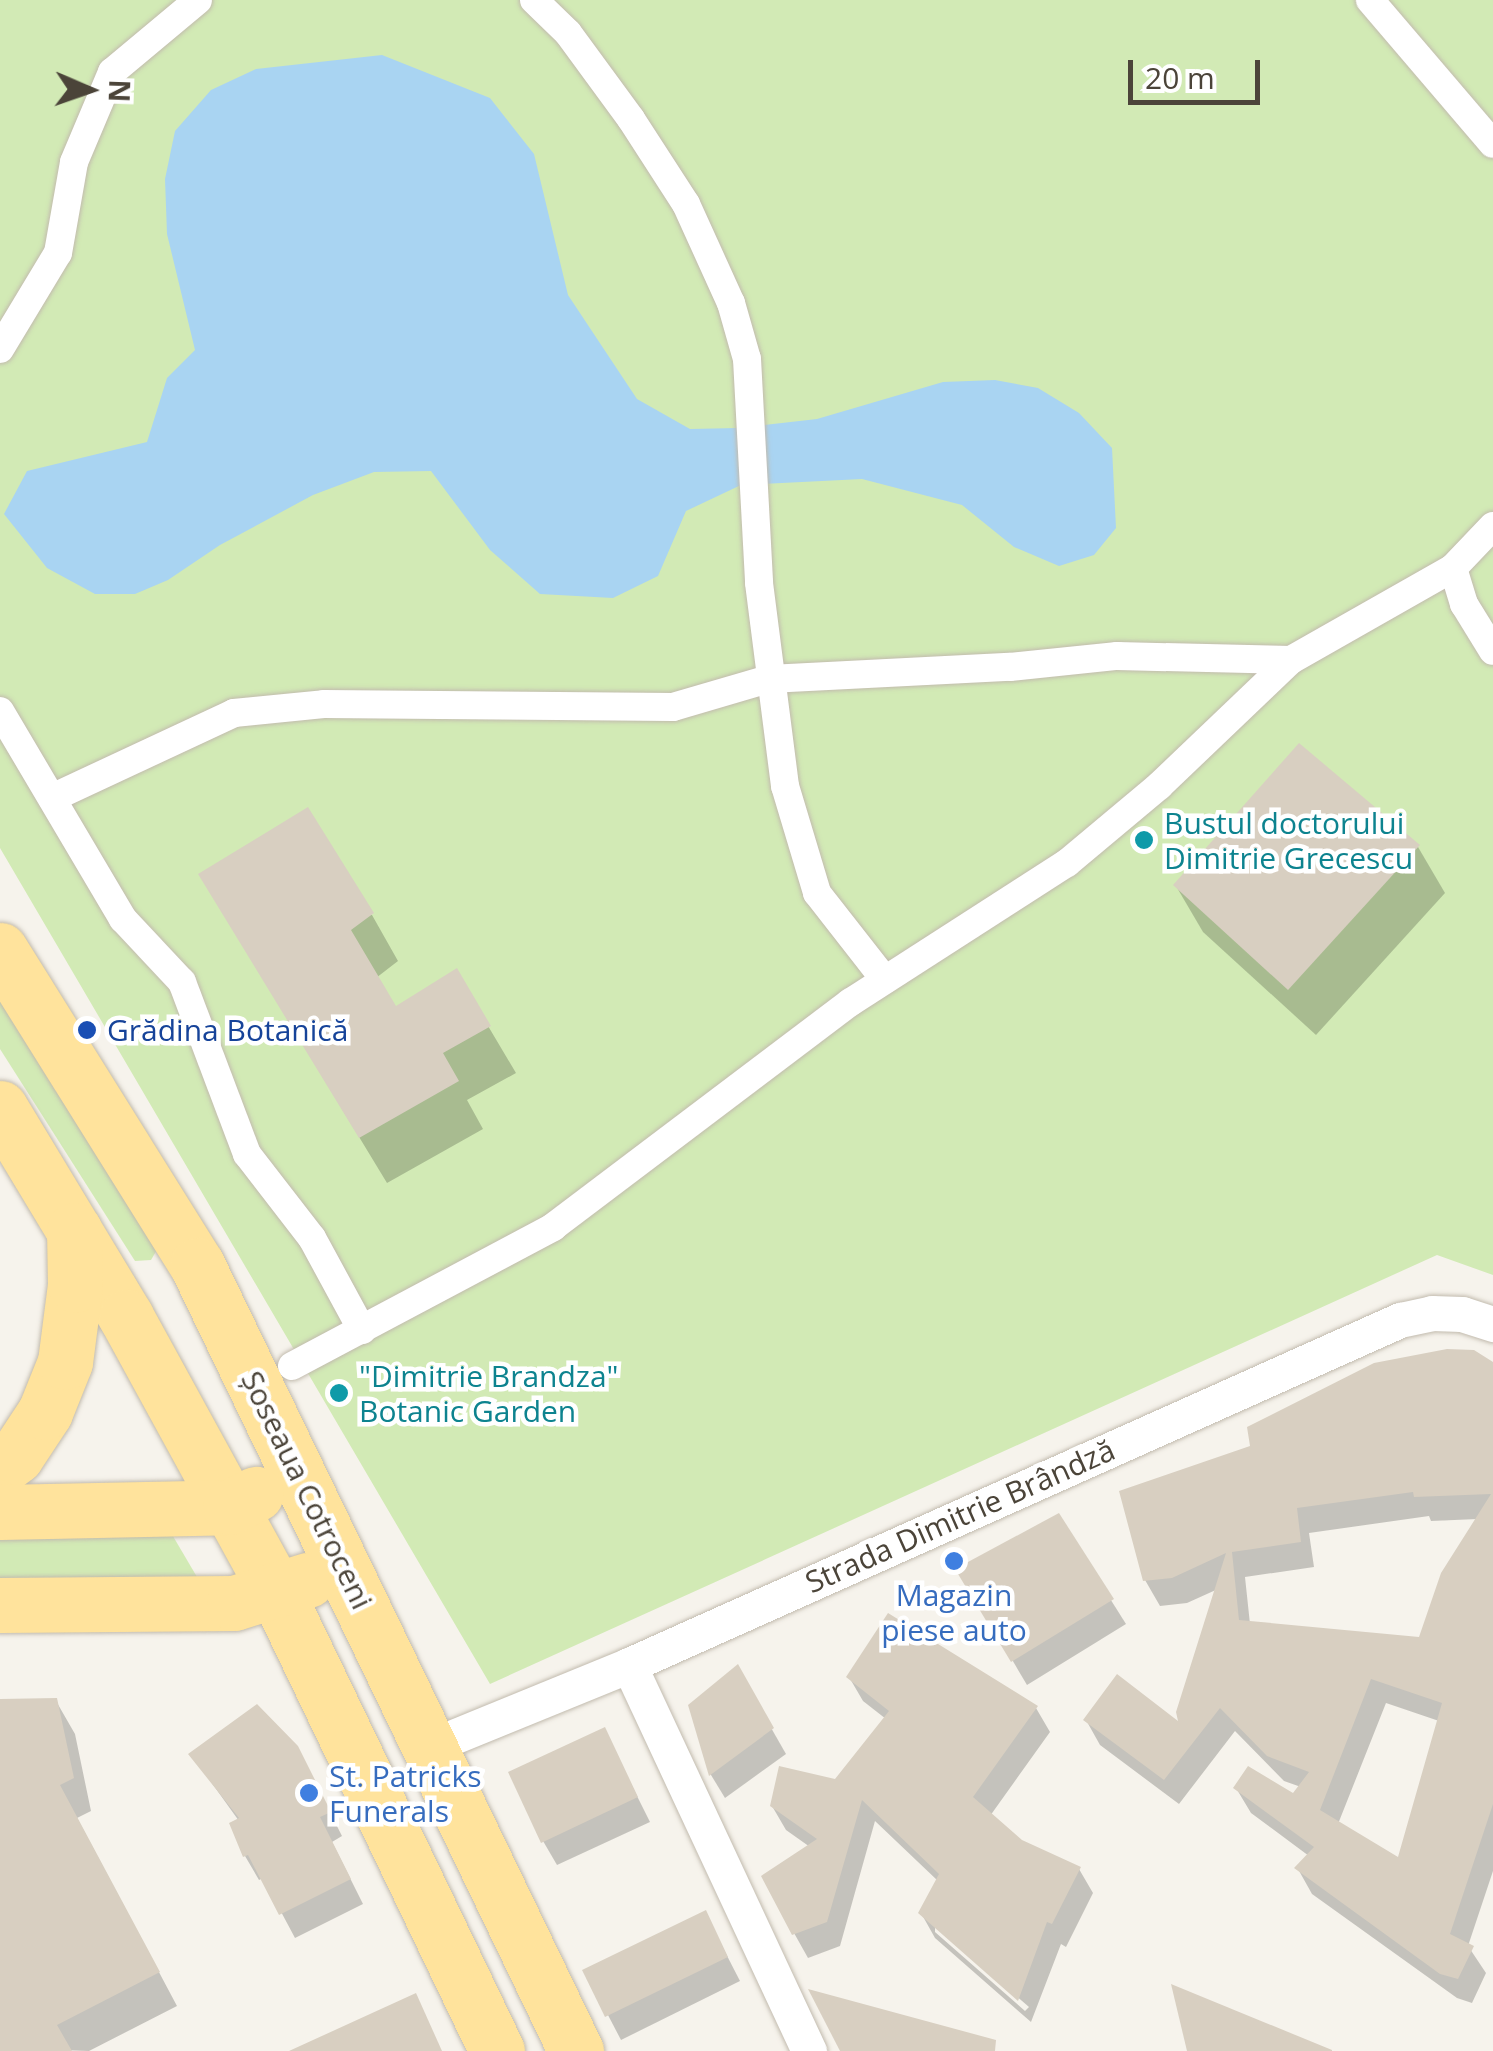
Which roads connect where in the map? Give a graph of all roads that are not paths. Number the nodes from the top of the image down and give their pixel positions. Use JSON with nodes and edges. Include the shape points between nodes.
{"nodes":[{"id":1,"x":198,"y":0,"type":"edge"},
{"id":2,"x":534,"y":0,"type":"edge"},
{"id":3,"x":1370,"y":0,"type":"edge"},
{"id":4,"x":1493,"y":144,"type":"edge"},
{"id":5,"x":0,"y":350,"type":"edge"},
{"id":6,"x":1493,"y":526,"type":"edge"},
{"id":7,"x":1453,"y":568,"type":"junction"},
{"id":8,"x":1493,"y":652,"type":"edge"},
{"id":9,"x":1291,"y":660,"type":"junction"},
{"id":10,"x":769,"y":679,"type":"junction"},
{"id":11,"x":0,"y":711,"type":"edge"},
{"id":12,"x":52,"y":798,"type":"junction"},
{"id":13,"x":0,"y":950,"type":"edge"},
{"id":14,"x":884,"y":980,"type":"junction"},
{"id":15,"x":0,"y":1108,"type":"edge"},
{"id":16,"x":74,"y":1227,"type":"junction"},
{"id":17,"x":1493,"y":1324,"type":"edge"},
{"id":18,"x":362,"y":1330,"type":"junction"},
{"id":19,"x":292,"y":1366,"type":"dead end"},
{"id":20,"x":0,"y":1468,"type":"edge"},
{"id":21,"x":298,"y":1472,"type":"junction"},
{"id":22,"x":230,"y":1507,"type":"junction"},
{"id":23,"x":0,"y":1512,"type":"edge"},
{"id":24,"x":344,"y":1565,"type":"junction"},
{"id":25,"x":276,"y":1593,"type":"junction"},
{"id":26,"x":0,"y":1606,"type":"edge"},
{"id":27,"x":629,"y":1665,"type":"junction"},
{"id":28,"x":431,"y":1746,"type":"junction"},
{"id":29,"x":497,"y":2051,"type":"edge"},
{"id":30,"x":576,"y":2051,"type":"edge"},
{"id":31,"x":810,"y":2051,"type":"edge"}],
"edges":[{"from":1,"to":5,"type":"street","via":[[112,72],[74,162],[58,253]]},
{"from":2,"to":10,"type":"street","via":[[568,33],[686,204],[731,303],[746,360]]},
{"from":3,"to":4,"type":"street"},
{"from":6,"to":7,"type":"street"},
{"from":7,"to":8,"type":"street","via":[[1464,604]]},
{"from":7,"to":9,"type":"street"},
{"from":9,"to":10,"type":"street","via":[[1117,656]]},
{"from":9,"to":14,"type":"street","via":[[1067,863]]},
{"from":10,"to":12,"type":"street","via":[[673,707],[324,704],[234,713]]},
{"from":10,"to":14,"type":"street","via":[[785,786],[817,893]]},
{"from":11,"to":12,"type":"street"},
{"from":12,"to":18,"type":"street","via":[[124,919],[182,982],[247,1154],[312,1238]]},
{"from":13,"to":21,"type":"main road","name":"Șoseaua Cotroceni","via":[[197,1265]]},
{"from":14,"to":18,"type":"street","via":[[553,1227]]},
{"from":15,"to":16,"type":"main road"},
{"from":16,"to":20,"type":"main road","via":[[64,1362],[45,1412]]},
{"from":16,"to":22,"type":"main road"},
{"from":17,"to":27,"type":"street","name":"Strada Dimitrie Brândză","via":[[1432,1312],[1400,1320]]},
{"from":18,"to":19,"type":"street"},
{"from":21,"to":22,"type":"main road"},
{"from":21,"to":24,"type":"main road","name":"Șoseaua Cotroceni"},
{"from":22,"to":23,"type":"main road"},
{"from":22,"to":25,"type":"main road"},
{"from":24,"to":25,"type":"main road"},
{"from":24,"to":28,"type":"main road","name":"Șoseaua Cotroceni"},
{"from":25,"to":26,"type":"main road","via":[[234,1603]]},
{"from":25,"to":29,"type":"main road"},
{"from":27,"to":28,"type":"street","name":"Strada Dimitrie Brândză"},
{"from":27,"to":31,"type":"street"},
{"from":28,"to":30,"type":"main road","name":"Șoseaua Cotroceni"}]}
